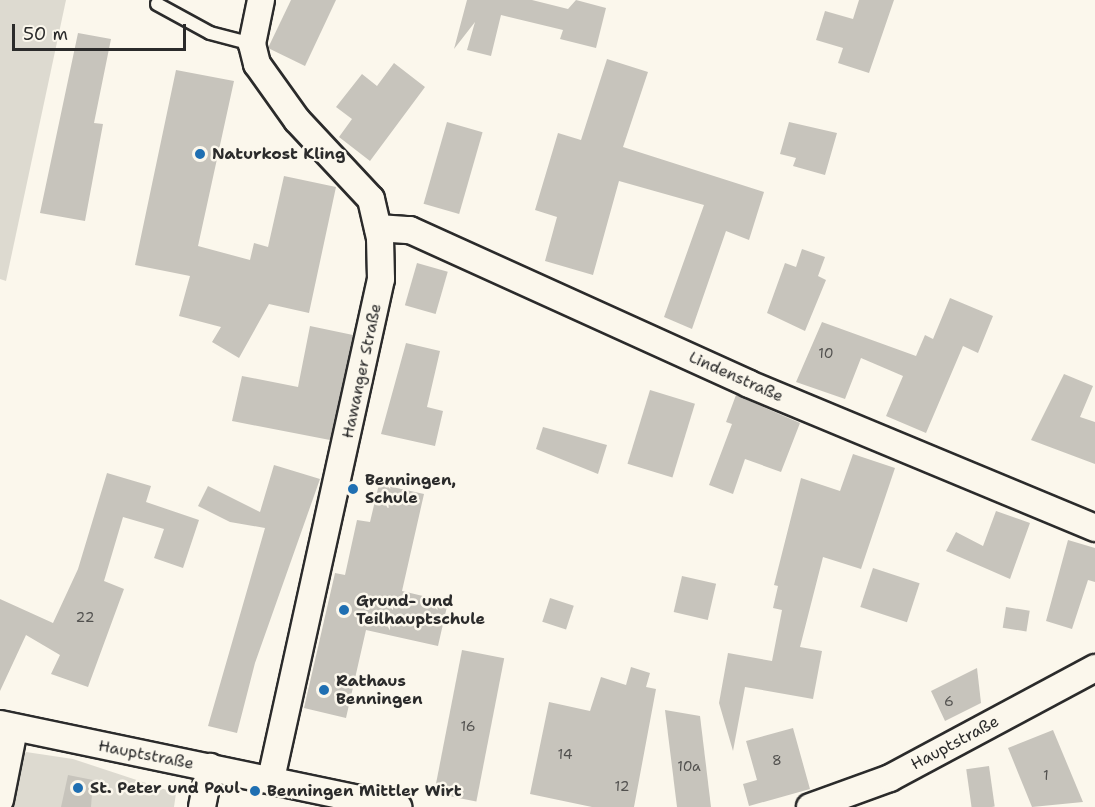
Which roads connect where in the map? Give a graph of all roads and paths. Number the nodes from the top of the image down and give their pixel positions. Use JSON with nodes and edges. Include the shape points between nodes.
{"nodes":[{"id":1,"x":261,"y":0,"type":"edge"},
{"id":2,"x":157,"y":4,"type":"dead end"},
{"id":3,"x":252,"y":44,"type":"junction"},
{"id":4,"x":378,"y":228,"type":"junction"},
{"id":5,"x":1095,"y":528,"type":"edge"},
{"id":6,"x":1095,"y":668,"type":"edge"},
{"id":7,"x":7,"y":727,"type":"edge"},
{"id":8,"x":210,"y":767,"type":"junction"},
{"id":9,"x":271,"y":779,"type":"junction"},
{"id":10,"x":0,"y":800,"type":"edge"},
{"id":11,"x":391,"y":806,"type":"edge"},
{"id":12,"x":202,"y":807,"type":"edge"},
{"id":13,"x":810,"y":807,"type":"edge"}],
"edges":[{"from":1,"to":3,"type":"street"},
{"from":2,"to":3,"type":"lane","via":[[210,33]]},
{"from":3,"to":4,"type":"street","name":"Hawanger Straße","via":[[257,64],[297,120],[371,200]]},
{"from":4,"to":5,"type":"street","name":"Lindenstraße","via":[[410,230],[750,384]]},
{"from":4,"to":9,"type":"street","name":"Hawanger Straße","via":[[381,279],[368,352]]},
{"from":6,"to":13,"type":"street","name":"Hauptstraße","via":[[890,778]]},
{"from":7,"to":8,"type":"street","name":"Hauptstraße"},
{"from":7,"to":10,"type":"street"},
{"from":8,"to":9,"type":"street","name":"Hauptstraße"},
{"from":8,"to":12,"type":"street"},
{"from":9,"to":11,"type":"street","name":"Hauptstraße"}]}
